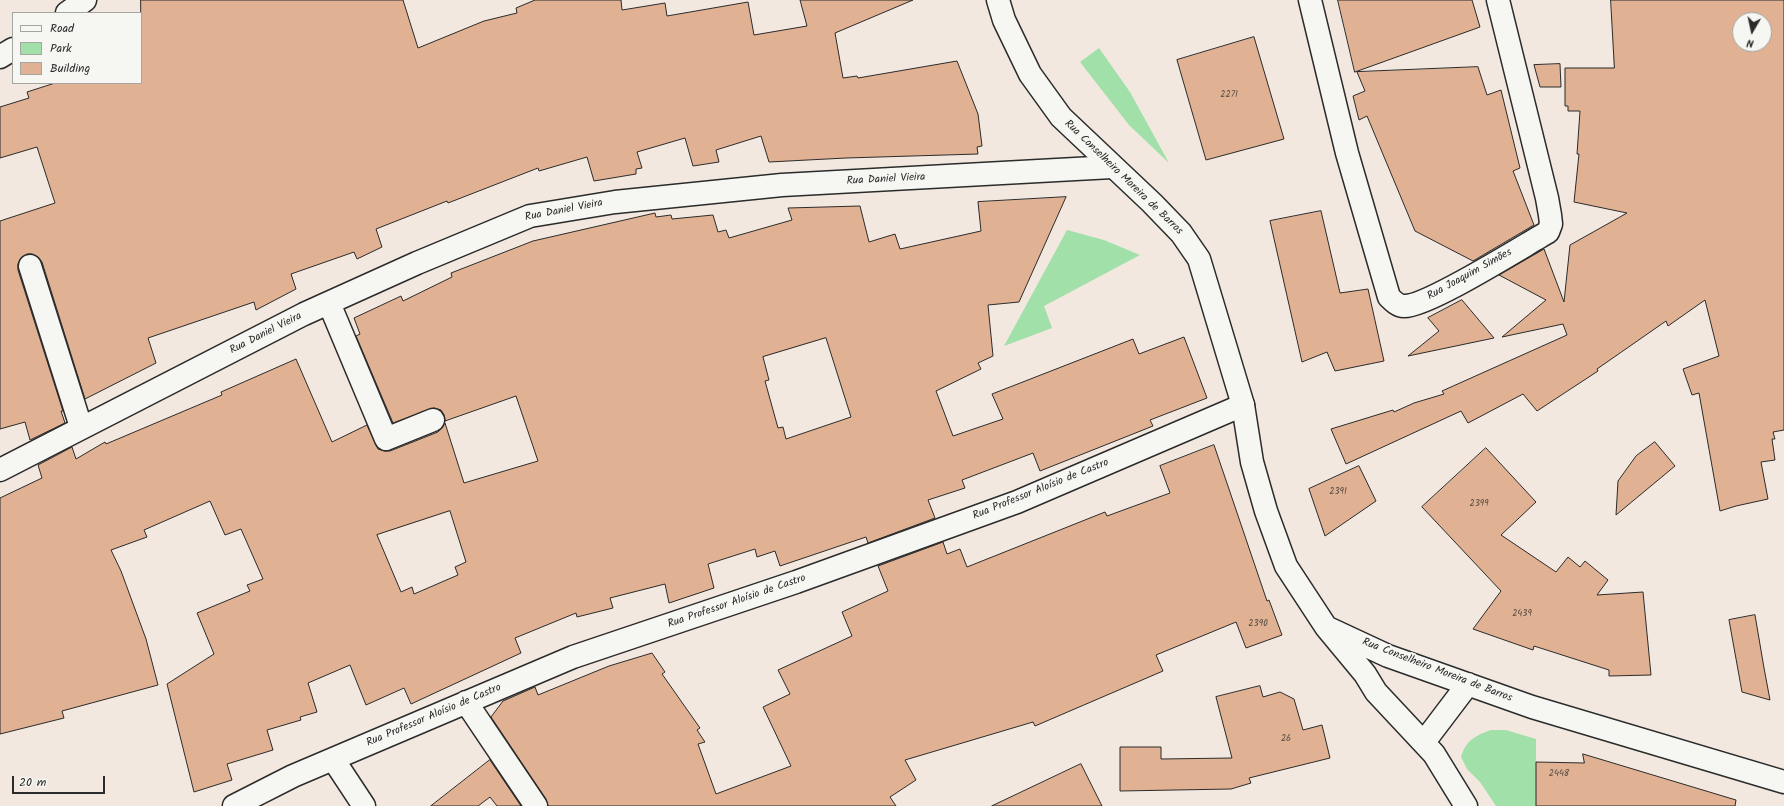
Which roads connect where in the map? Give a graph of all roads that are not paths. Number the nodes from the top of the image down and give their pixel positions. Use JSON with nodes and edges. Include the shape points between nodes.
{"nodes":[{"id":1,"x":86,"y":0,"type":"edge"},
{"id":2,"x":998,"y":0,"type":"edge"},
{"id":3,"x":1310,"y":0,"type":"edge"},
{"id":4,"x":1498,"y":0,"type":"edge"},
{"id":5,"x":68,"y":12,"type":"edge"},
{"id":6,"x":12,"y":50,"type":"edge"},
{"id":7,"x":0,"y":57,"type":"edge"},
{"id":8,"x":1112,"y":167,"type":"junction"},
{"id":9,"x":30,"y":266,"type":"dead end"},
{"id":10,"x":329,"y":303,"type":"junction"},
{"id":11,"x":1243,"y":405,"type":"junction"},
{"id":12,"x":433,"y":420,"type":"dead end"},
{"id":13,"x":81,"y":427,"type":"junction"},
{"id":14,"x":0,"y":470,"type":"edge"},
{"id":15,"x":1326,"y":627,"type":"junction"},
{"id":16,"x":1468,"y":684,"type":"junction"},
{"id":17,"x":466,"y":702,"type":"junction"},
{"id":18,"x":1424,"y":742,"type":"junction"},
{"id":19,"x":333,"y":759,"type":"junction"},
{"id":20,"x":1784,"y":782,"type":"edge"},
{"id":21,"x":234,"y":806,"type":"edge"},
{"id":22,"x":364,"y":806,"type":"edge"},
{"id":23,"x":536,"y":806,"type":"edge"},
{"id":24,"x":1466,"y":806,"type":"edge"}],
"edges":[{"from":1,"to":5,"type":"street"},
{"from":2,"to":8,"type":"street","name":"Rua Conselheiro Moreira de Barros","via":[[1004,20],[1030,74],[1061,117]]},
{"from":3,"to":4,"type":"street","name":"Rua Joaquim Simões","via":[[1347,153],[1389,296],[1404,306],[1429,299],[1548,232],[1551,224],[1547,198]]},
{"from":6,"to":7,"type":"street"},
{"from":8,"to":10,"type":"street","name":"Rua Daniel Vieira","via":[[782,185],[615,202],[530,216]]},
{"from":8,"to":11,"type":"street","name":"Rua Conselheiro Moreira de Barros","via":[[1181,233],[1199,259]]},
{"from":9,"to":13,"type":"street"},
{"from":10,"to":12,"type":"street","via":[[386,440]]},
{"from":10,"to":13,"type":"street","name":"Rua Daniel Vieira"},
{"from":11,"to":15,"type":"street","name":"Rua Conselheiro Moreira de Barros","via":[[1252,462],[1286,566]]},
{"from":11,"to":17,"type":"street","name":"Rua Professor Aloísio de Castro","via":[[1016,502],[796,582],[573,657]]},
{"from":13,"to":14,"type":"street","name":"Rua Daniel Vieira"},
{"from":15,"to":16,"type":"street","name":"Rua Conselheiro Moreira de Barros","via":[[1388,656]]},
{"from":15,"to":18,"type":"street","via":[[1365,674],[1376,692]]},
{"from":16,"to":18,"type":"street"},
{"from":16,"to":20,"type":"street","name":"Rua Conselheiro Moreira de Barros","via":[[1532,707]]},
{"from":17,"to":19,"type":"street","name":"Rua Professor Aloísio de Castro"},
{"from":17,"to":23,"type":"street"},
{"from":18,"to":24,"type":"street"},
{"from":19,"to":21,"type":"street","name":"Rua Professor Aloísio de Castro"},
{"from":19,"to":22,"type":"street"}]}
